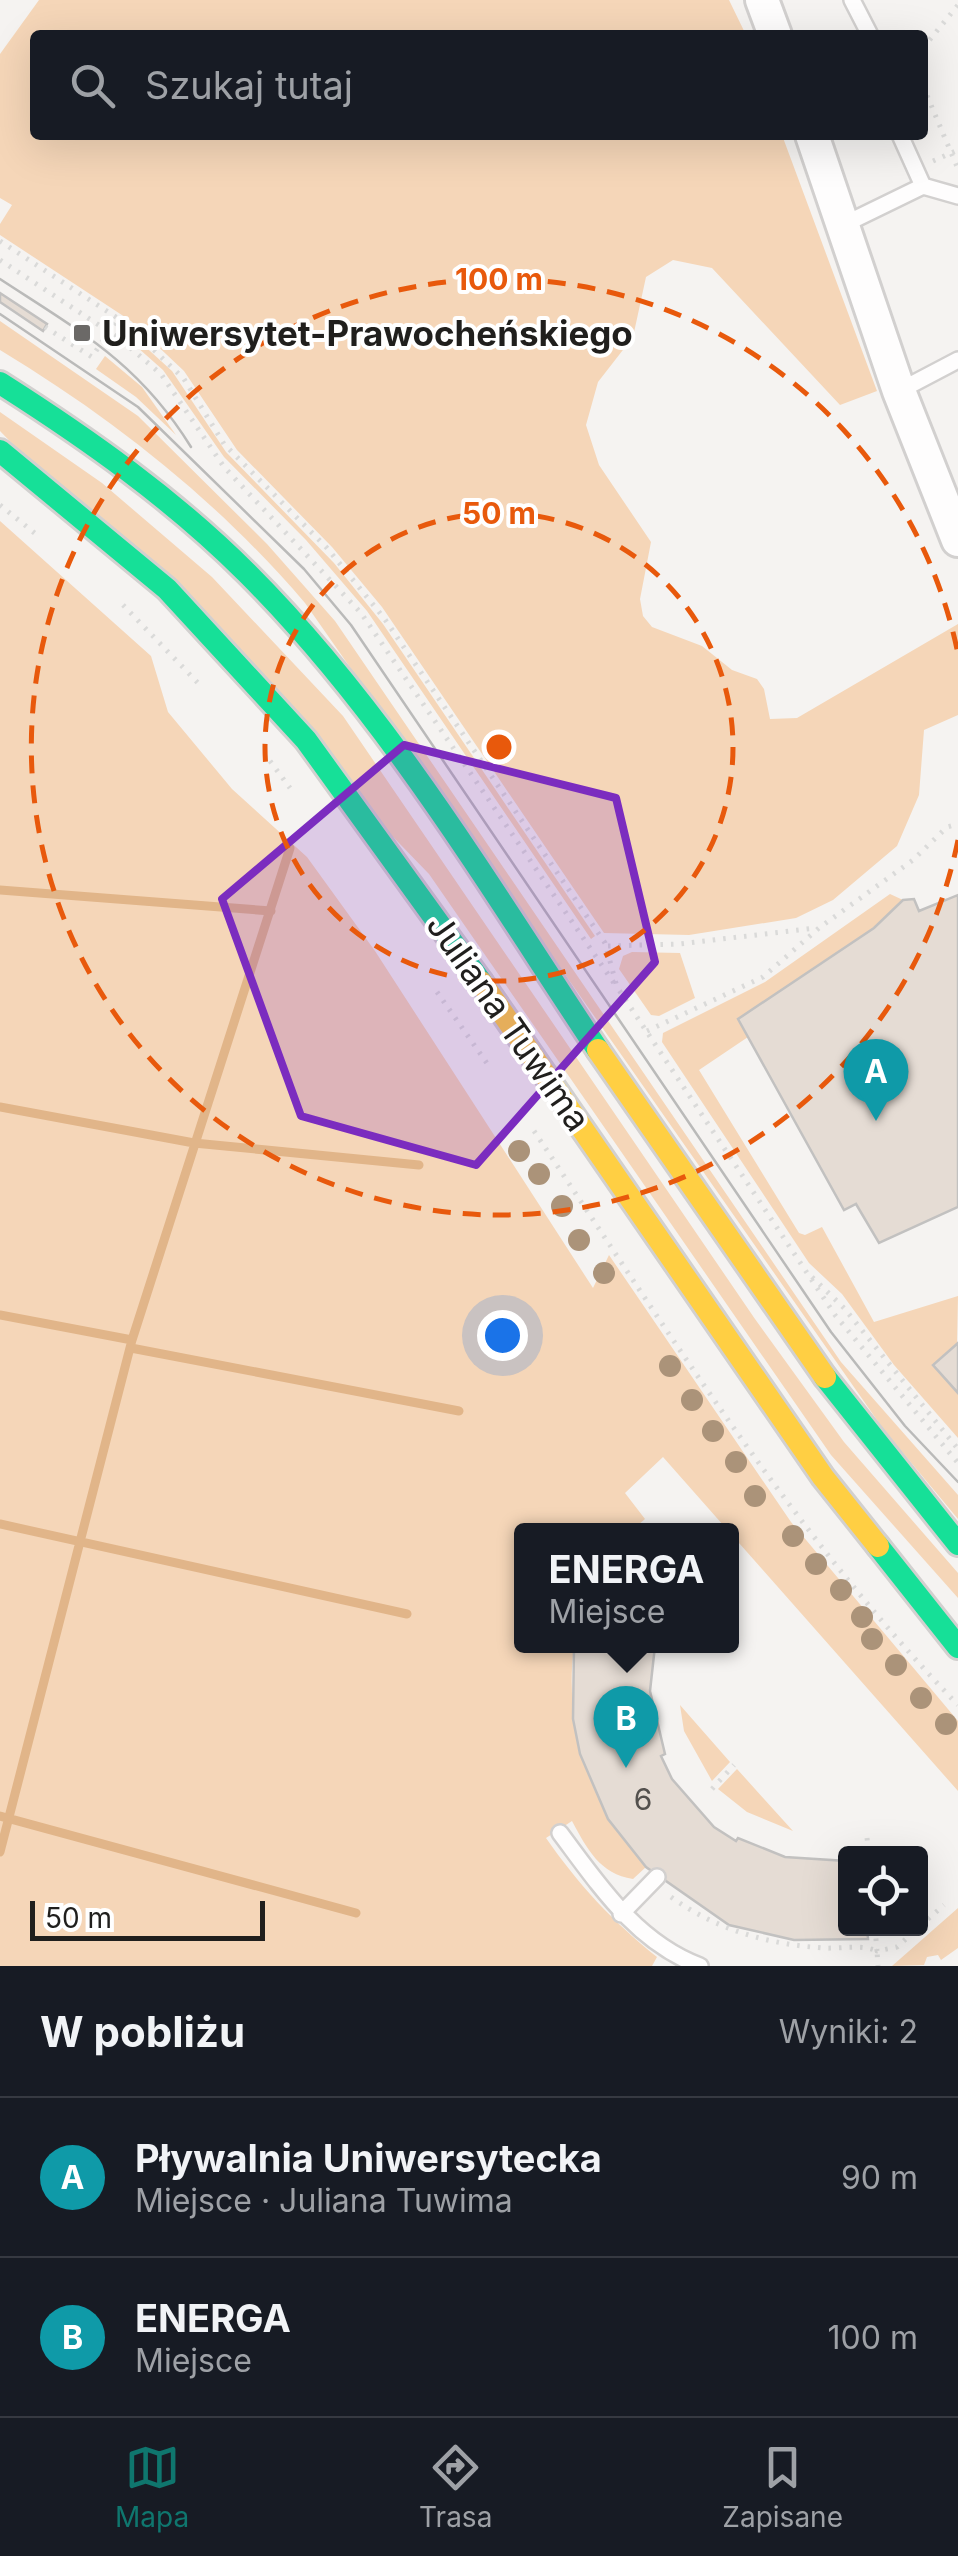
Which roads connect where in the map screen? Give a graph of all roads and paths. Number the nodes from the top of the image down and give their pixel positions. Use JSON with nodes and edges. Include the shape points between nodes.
{"nodes":[{"id":1,"x":762,"y":0,"type":"edge"},
{"id":2,"x":852,"y":0,"type":"edge"},
{"id":3,"x":958,"y":5,"type":"edge"},
{"id":4,"x":773,"y":30,"type":"edge"},
{"id":5,"x":867,"y":30,"type":"edge"},
{"id":6,"x":928,"y":42,"type":"edge"},
{"id":7,"x":928,"y":99,"type":"edge"},
{"id":8,"x":814,"y":140,"type":"edge"},
{"id":9,"x":902,"y":140,"type":"edge"},
{"id":10,"x":955,"y":152,"type":"edge"},
{"id":11,"x":958,"y":170,"type":"edge"},
{"id":12,"x":924,"y":186,"type":"junction"},
{"id":13,"x":958,"y":196,"type":"edge"},
{"id":14,"x":844,"y":224,"type":"junction"},
{"id":15,"x":0,"y":241,"type":"edge"},
{"id":16,"x":118,"y":318,"type":"junction"},
{"id":17,"x":46,"y":326,"type":"dead end"},
{"id":18,"x":958,"y":360,"type":"edge"},
{"id":19,"x":0,"y":382,"type":"edge"},
{"id":20,"x":899,"y":392,"type":"junction"},
{"id":21,"x":0,"y":451,"type":"edge"},
{"id":22,"x":948,"y":481,"type":"edge"},
{"id":23,"x":0,"y":505,"type":"edge"},
{"id":24,"x":958,"y":540,"type":"edge"},
{"id":25,"x":44,"y":541,"type":"dead end"},
{"id":26,"x":118,"y":601,"type":"dead end"},
{"id":27,"x":210,"y":696,"type":"dead end"},
{"id":28,"x":263,"y":751,"type":"dead end"},
{"id":29,"x":296,"y":796,"type":"dead end"},
{"id":30,"x":958,"y":824,"type":"edge"},
{"id":31,"x":818,"y":928,"type":"junction"},
{"id":32,"x":606,"y":946,"type":"junction"},
{"id":33,"x":428,"y":979,"type":"dead end"},
{"id":34,"x":646,"y":1031,"type":"junction"},
{"id":35,"x":494,"y":1074,"type":"dead end"},
{"id":36,"x":528,"y":1121,"type":"dead end"},
{"id":37,"x":803,"y":1268,"type":"junction"},
{"id":38,"x":958,"y":1449,"type":"edge"},
{"id":39,"x":958,"y":1463,"type":"edge"},
{"id":40,"x":958,"y":1544,"type":"edge"},
{"id":41,"x":958,"y":1647,"type":"edge"},
{"id":42,"x":958,"y":1705,"type":"edge"},
{"id":43,"x":734,"y":1765,"type":"dead end"},
{"id":44,"x":712,"y":1789,"type":"dead end"},
{"id":45,"x":560,"y":1832,"type":"dead end"},
{"id":46,"x":867,"y":1838,"type":"dead end"},
{"id":47,"x":868,"y":1846,"type":"edge"},
{"id":48,"x":658,"y":1877,"type":"dead end"},
{"id":49,"x":668,"y":1896,"type":"dead end"},
{"id":50,"x":944,"y":1906,"type":"dead end"},
{"id":51,"x":622,"y":1914,"type":"junction"},
{"id":52,"x":928,"y":1919,"type":"edge"},
{"id":53,"x":875,"y":1936,"type":"edge"},
{"id":54,"x":909,"y":1936,"type":"edge"},
{"id":55,"x":876,"y":1951,"type":"junction"},
{"id":56,"x":700,"y":1966,"type":"edge"},
{"id":57,"x":878,"y":1966,"type":"edge"}],
"edges":[{"from":1,"to":4,"type":"street"},
{"from":2,"to":5,"type":"lane"},
{"from":3,"to":6,"type":"path"},
{"from":7,"to":10,"type":"path"},
{"from":8,"to":14,"type":"street"},
{"from":9,"to":12,"type":"lane"},
{"from":10,"to":11,"type":"path"},
{"from":12,"to":13,"type":"lane"},
{"from":12,"to":14,"type":"lane"},
{"from":14,"to":20,"type":"street"},
{"from":15,"to":16,"type":"path"},
{"from":16,"to":17,"type":"path","via":[[92,357]]},
{"from":16,"to":32,"type":"path","via":[[172,366],[232,454],[368,596]]},
{"from":18,"to":20,"type":"lane"},
{"from":19,"to":40,"type":"main road","name":"Juliana Tuwima","via":[[90,439],[165,500],[248,574],[314,647],[458,840],[794,1339]]},
{"from":20,"to":22,"type":"street"},
{"from":21,"to":41,"type":"main road","name":"Juliana Tuwima","via":[[167,590],[306,740],[823,1478]]},
{"from":22,"to":24,"type":"street"},
{"from":23,"to":25,"type":"path"},
{"from":26,"to":27,"type":"path"},
{"from":28,"to":29,"type":"path"},
{"from":30,"to":31,"type":"path"},
{"from":31,"to":32,"type":"path"},
{"from":31,"to":34,"type":"path","via":[[763,977]]},
{"from":32,"to":34,"type":"path","via":[[616,987]]},
{"from":33,"to":35,"type":"path"},
{"from":34,"to":37,"type":"path"},
{"from":36,"to":42,"type":"path","via":[[796,1514],[888,1633]]},
{"from":37,"to":38,"type":"path","via":[[844,1308]]},
{"from":37,"to":39,"type":"path"},
{"from":43,"to":44,"type":"path"},
{"from":45,"to":51,"type":"lane"},
{"from":46,"to":47,"type":"path"},
{"from":48,"to":51,"type":"lane"},
{"from":49,"to":55,"type":"path","via":[[755,1940]]},
{"from":50,"to":52,"type":"path"},
{"from":51,"to":56,"type":"lane","via":[[674,1956]]},
{"from":53,"to":55,"type":"path"},
{"from":54,"to":55,"type":"path"},
{"from":55,"to":57,"type":"path"}]}
